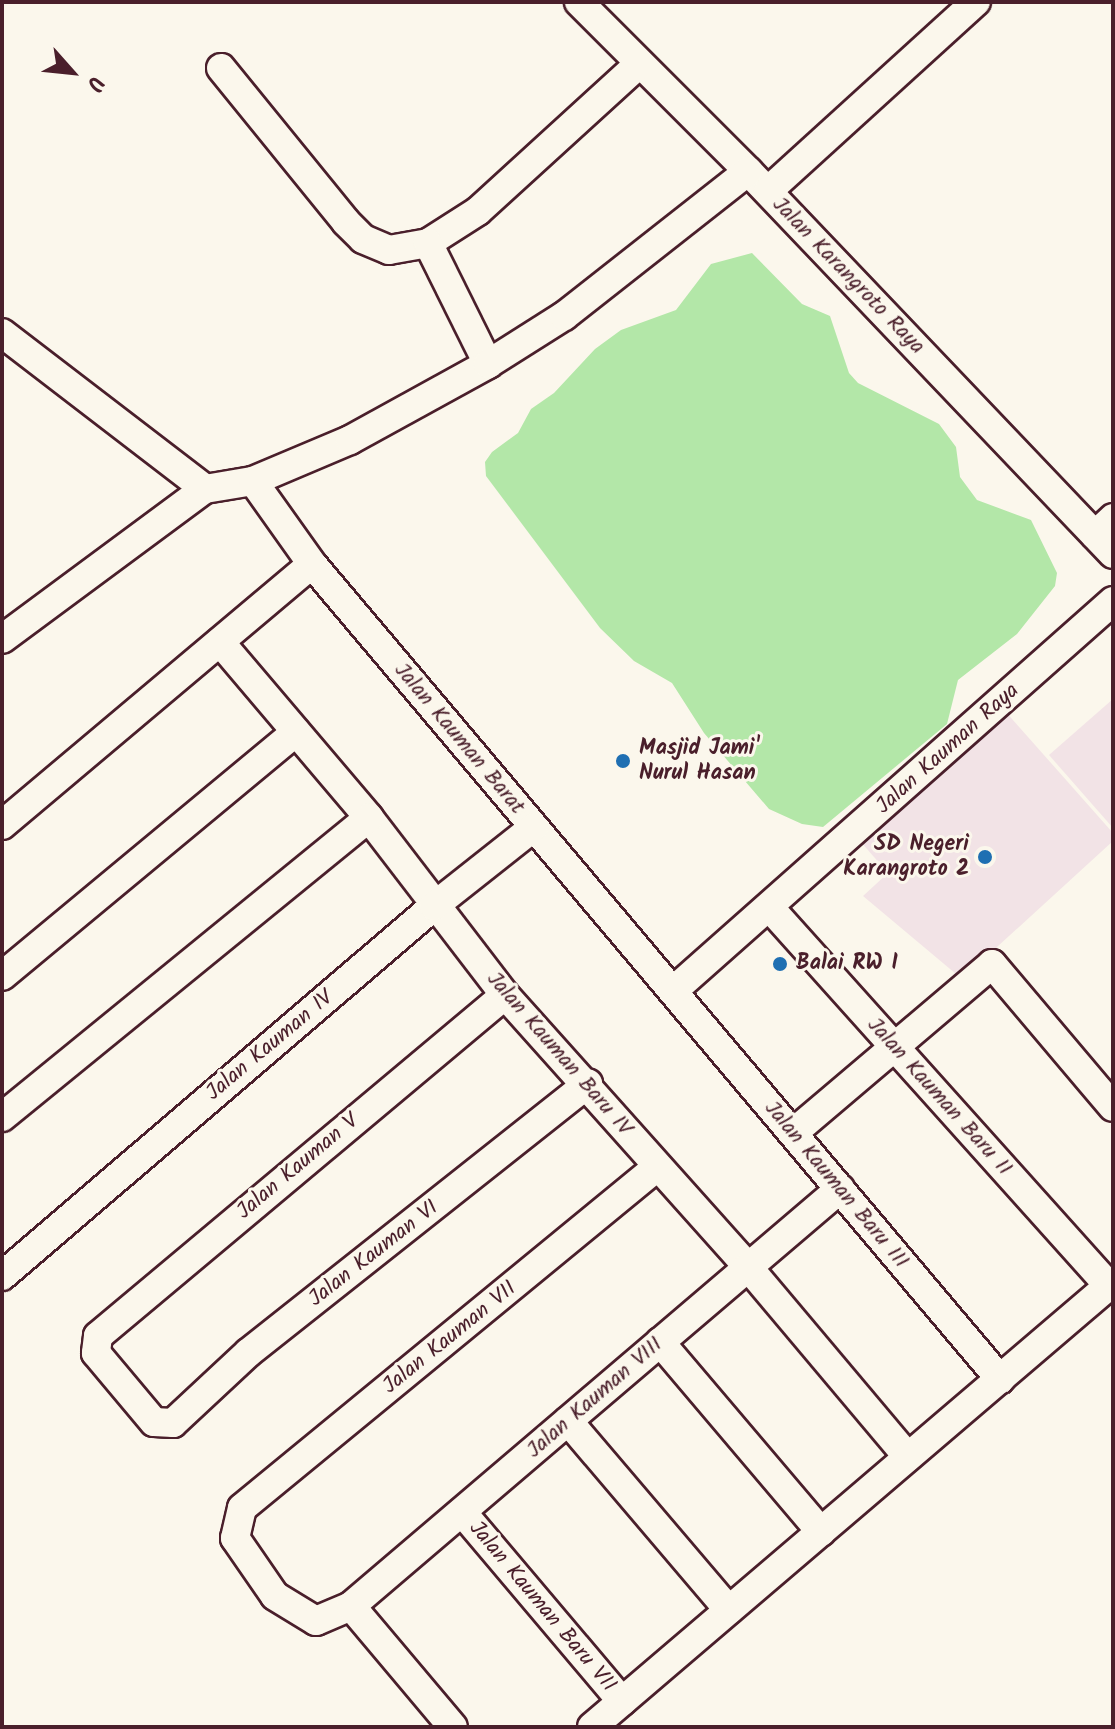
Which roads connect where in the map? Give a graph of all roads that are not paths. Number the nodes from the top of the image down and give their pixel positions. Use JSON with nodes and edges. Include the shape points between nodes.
{"nodes":[{"id":1,"x":579,"y":2,"type":"edge"},
{"id":2,"x":976,"y":2,"type":"edge"},
{"id":3,"x":640,"y":63,"type":"junction"},
{"id":4,"x":221,"y":68,"type":"dead end"},
{"id":5,"x":748,"y":171,"type":"junction"},
{"id":6,"x":768,"y":191,"type":"junction"},
{"id":7,"x":428,"y":243,"type":"junction"},
{"id":8,"x":2,"y":333,"type":"edge"},
{"id":9,"x":488,"y":364,"type":"junction"},
{"id":10,"x":253,"y":481,"type":"junction"},
{"id":11,"x":205,"y":489,"type":"junction"},
{"id":12,"x":1107,"y":536,"type":"edge"},
{"id":13,"x":312,"y":564,"type":"junction"},
{"id":14,"x":1113,"y":601,"type":"edge"},
{"id":15,"x":2,"y":639,"type":"edge"},
{"id":16,"x":220,"y":642,"type":"junction"},
{"id":17,"x":296,"y":732,"type":"junction"},
{"id":18,"x":369,"y":818,"type":"junction"},
{"id":19,"x":2,"y":825,"type":"edge"},
{"id":20,"x":534,"y":827,"type":"junction"},
{"id":21,"x":434,"y":906,"type":"junction"},
{"id":22,"x":770,"y":908,"type":"junction"},
{"id":23,"x":2,"y":976,"type":"edge"},
{"id":24,"x":673,"y":991,"type":"junction"},
{"id":25,"x":505,"y":995,"type":"junction"},
{"id":26,"x":894,"y":1047,"type":"junction"},
{"id":27,"x":588,"y":1084,"type":"junction"},
{"id":28,"x":1113,"y":1107,"type":"edge"},
{"id":29,"x":2,"y":1117,"type":"edge"},
{"id":30,"x":793,"y":1133,"type":"junction"},
{"id":31,"x":657,"y":1167,"type":"junction"},
{"id":32,"x":840,"y":1189,"type":"junction"},
{"id":33,"x":748,"y":1267,"type":"junction"},
{"id":34,"x":4,"y":1270,"type":"edge"},
{"id":35,"x":1111,"y":1284,"type":"edge"},
{"id":36,"x":660,"y":1342,"type":"junction"},
{"id":37,"x":1000,"y":1379,"type":"junction"},
{"id":38,"x":568,"y":1421,"type":"junction"},
{"id":39,"x":163,"y":1426,"type":"joint"},
{"id":40,"x":908,"y":1457,"type":"junction"},
{"id":41,"x":242,"y":1508,"type":"joint"},
{"id":42,"x":462,"y":1512,"type":"junction"},
{"id":43,"x":821,"y":1532,"type":"junction"},
{"id":44,"x":351,"y":1606,"type":"junction"},
{"id":45,"x":729,"y":1610,"type":"junction"},
{"id":46,"x":622,"y":1701,"type":"junction"},
{"id":47,"x":453,"y":1727,"type":"edge"},
{"id":48,"x":592,"y":1727,"type":"edge"}],
"edges":[{"from":1,"to":3,"type":"street","name":"Jalan Karangroto Raya"},
{"from":2,"to":6,"type":"street"},
{"from":3,"to":5,"type":"street","name":"Jalan Karangroto Raya"},
{"from":3,"to":7,"type":"street","via":[[529,168]]},
{"from":4,"to":7,"type":"street","via":[[363,239],[389,250]]},
{"from":5,"to":6,"type":"street","name":"Jalan Karangroto Raya"},
{"from":5,"to":9,"type":"street","via":[[564,316]]},
{"from":6,"to":12,"type":"street","name":"Jalan Karangroto Raya"},
{"from":7,"to":9,"type":"street"},
{"from":8,"to":11,"type":"street"},
{"from":9,"to":10,"type":"street","via":[[350,440]]},
{"from":10,"to":11,"type":"street"},
{"from":10,"to":13,"type":"street","name":"Jalan Kauman Barat"},
{"from":11,"to":15,"type":"street"},
{"from":13,"to":16,"type":"street"},
{"from":13,"to":20,"type":"street","name":"Jalan Kauman Barat"},
{"from":14,"to":22,"type":"street","name":"Jalan Kauman Raya"},
{"from":16,"to":17,"type":"street","name":"Jalan Kauman Baru IV"},
{"from":16,"to":19,"type":"street"},
{"from":17,"to":18,"type":"street","name":"Jalan Kauman Baru IV"},
{"from":17,"to":23,"type":"street"},
{"from":18,"to":21,"type":"street","name":"Jalan Kauman Baru IV"},
{"from":18,"to":29,"type":"street"},
{"from":20,"to":21,"type":"street","name":"Jalan Kauman IV"},
{"from":20,"to":24,"type":"street","name":"Jalan Kauman Barat"},
{"from":21,"to":25,"type":"street","name":"Jalan Kauman Baru IV"},
{"from":21,"to":34,"type":"street","name":"Jalan Kauman IV"},
{"from":22,"to":24,"type":"street","name":"Jalan Kauman Raya"},
{"from":22,"to":26,"type":"street","name":"Jalan Kauman Baru II"},
{"from":24,"to":30,"type":"street","name":"Jalan Kauman Baru III"},
{"from":25,"to":27,"type":"street","name":"Jalan Kauman Baru IV"},
{"from":25,"to":39,"type":"street","name":"Jalan Kauman V","via":[[94,1342],[96,1353]]},
{"from":26,"to":28,"type":"street","via":[[992,964]]},
{"from":26,"to":30,"type":"street"},
{"from":26,"to":35,"type":"street","name":"Jalan Kauman Baru II"},
{"from":27,"to":31,"type":"street","name":"Jalan Kauman Baru IV"},
{"from":27,"to":39,"type":"street","name":"Jalan Kauman VI"},
{"from":30,"to":32,"type":"street","name":"Jalan Kauman Baru III"},
{"from":31,"to":33,"type":"street","name":"Jalan Kauman Baru IV"},
{"from":31,"to":41,"type":"street","name":"Jalan Kauman VII"},
{"from":32,"to":33,"type":"street","name":"Jalan Kauman VIII"},
{"from":32,"to":37,"type":"street","name":"Jalan Kauman Baru III"},
{"from":33,"to":36,"type":"street","name":"Jalan Kauman VIII"},
{"from":33,"to":40,"type":"street","name":"Jalan Kauman Baru IV"},
{"from":35,"to":37,"type":"street"},
{"from":36,"to":38,"type":"street","name":"Jalan Kauman VIII"},
{"from":36,"to":43,"type":"street"},
{"from":37,"to":40,"type":"street"},
{"from":38,"to":42,"type":"street","name":"Jalan Kauman VIII"},
{"from":38,"to":45,"type":"street"},
{"from":40,"to":43,"type":"street"},
{"from":41,"to":44,"type":"street","name":"Jalan Kauman VIII","via":[[235,1538],[275,1596],[316,1621]]},
{"from":42,"to":44,"type":"street","name":"Jalan Kauman VIII"},
{"from":42,"to":46,"type":"street","name":"Jalan Kauman Baru VII"},
{"from":43,"to":45,"type":"street"},
{"from":44,"to":47,"type":"street"},
{"from":45,"to":46,"type":"street"},
{"from":46,"to":48,"type":"street"}]}
